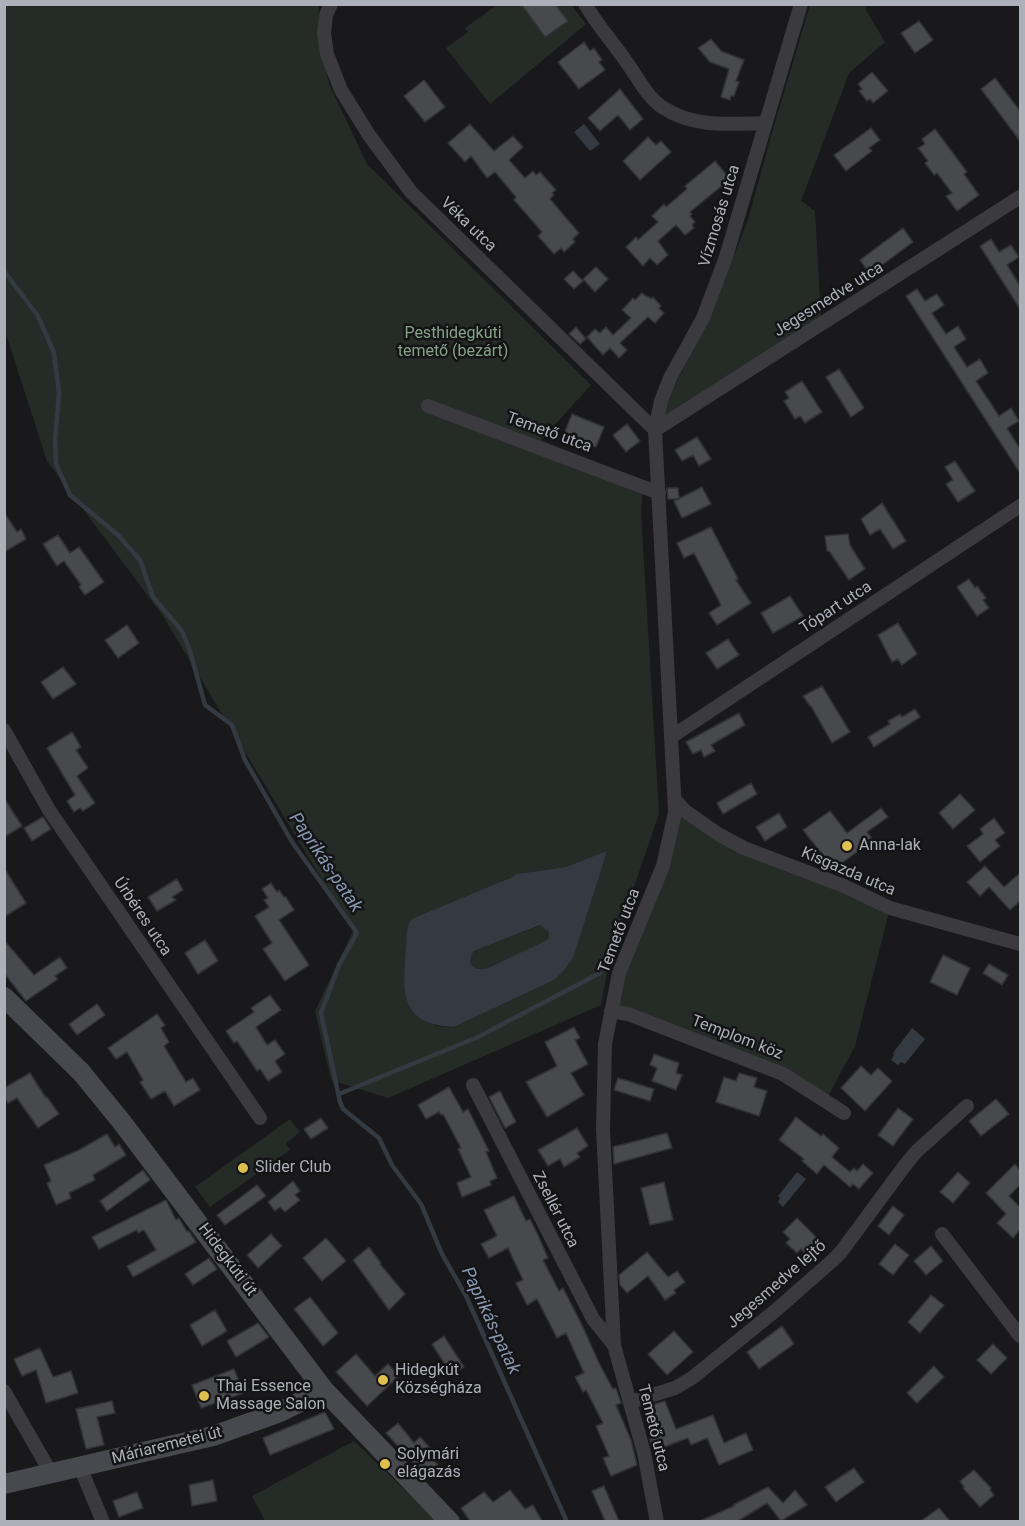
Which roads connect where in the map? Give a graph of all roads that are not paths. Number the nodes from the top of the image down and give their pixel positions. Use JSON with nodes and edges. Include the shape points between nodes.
{"nodes":[{"id":1,"x":331,"y":4,"type":"edge"},
{"id":2,"x":585,"y":4,"type":"edge"},
{"id":3,"x":801,"y":4,"type":"edge"},
{"id":4,"x":765,"y":123,"type":"junction"},
{"id":5,"x":1020,"y":197,"type":"edge"},
{"id":6,"x":428,"y":405,"type":"dead end"},
{"id":7,"x":655,"y":430,"type":"junction"},
{"id":8,"x":659,"y":492,"type":"junction"},
{"id":9,"x":1020,"y":506,"type":"edge"},
{"id":10,"x":4,"y":730,"type":"edge"},
{"id":11,"x":671,"y":737,"type":"junction"},
{"id":12,"x":676,"y":801,"type":"junction"},
{"id":13,"x":1020,"y":944,"type":"edge"},
{"id":14,"x":4,"y":997,"type":"edge"},
{"id":15,"x":611,"y":1011,"type":"junction"},
{"id":16,"x":473,"y":1085,"type":"dead end"},
{"id":17,"x":967,"y":1106,"type":"dead end"},
{"id":18,"x":844,"y":1113,"type":"dead end"},
{"id":19,"x":260,"y":1119,"type":"dead end"},
{"id":20,"x":942,"y":1234,"type":"dead end"},
{"id":21,"x":1020,"y":1336,"type":"edge"},
{"id":22,"x":614,"y":1345,"type":"junction"},
{"id":23,"x":324,"y":1390,"type":"junction"},
{"id":24,"x":4,"y":1391,"type":"edge"},
{"id":25,"x":630,"y":1402,"type":"junction"},
{"id":26,"x":80,"y":1467,"type":"junction"},
{"id":27,"x":51,"y":1473,"type":"junction"},
{"id":28,"x":4,"y":1484,"type":"edge"},
{"id":29,"x":103,"y":1521,"type":"edge"},
{"id":30,"x":450,"y":1521,"type":"edge"},
{"id":31,"x":657,"y":1521,"type":"edge"}],
"edges":[{"from":1,"to":7,"type":"street","name":"Véka utca","via":[[324,33],[327,54],[341,90],[411,192]]},
{"from":2,"to":4,"type":"street","via":[[596,24],[661,107],[689,121]]},
{"from":3,"to":4,"type":"street","name":"Vízmosás utca"},
{"from":4,"to":7,"type":"street","name":"Vízmosás utca","via":[[726,257],[703,318],[670,378]]},
{"from":5,"to":7,"type":"street","name":"Jegesmedve utca"},
{"from":6,"to":8,"type":"street","name":"Temető utca"},
{"from":7,"to":8,"type":"street","name":"Temető utca"},
{"from":8,"to":11,"type":"street","name":"Temető utca"},
{"from":9,"to":11,"type":"street","name":"Tópart utca"},
{"from":10,"to":19,"type":"street","name":"Úrbéres utca","via":[[49,810]]},
{"from":11,"to":12,"type":"street","name":"Temető utca"},
{"from":12,"to":13,"type":"street","name":"Kisgazda utca","via":[[718,834],[744,848],[890,908]]},
{"from":12,"to":15,"type":"street","name":"Temető utca","via":[[663,866],[619,973]]},
{"from":14,"to":23,"type":"main road","name":"Hidegkúti út","via":[[81,1072],[121,1121]]},
{"from":15,"to":18,"type":"street","name":"Templom köz","via":[[628,1014],[783,1074]]},
{"from":15,"to":22,"type":"street","name":"Temető utca","via":[[605,1044],[603,1129]]},
{"from":16,"to":22,"type":"street","name":"Zsellér utca","via":[[593,1319]]},
{"from":17,"to":25,"type":"street","name":"Jegesmedve lejtő","via":[[917,1151],[841,1252],[791,1297],[692,1378],[675,1388]]},
{"from":20,"to":21,"type":"street"},
{"from":22,"to":25,"type":"street","name":"Temető utca"},
{"from":23,"to":26,"type":"main road","name":"Máriaremetei út","via":[[280,1412],[213,1436]]},
{"from":23,"to":30,"type":"main road","name":"Hidegkúti út"},
{"from":24,"to":27,"type":"street"},
{"from":25,"to":31,"type":"street","name":"Temető utca"},
{"from":26,"to":27,"type":"main road","name":"Máriaremetei út"},
{"from":26,"to":29,"type":"street"},
{"from":27,"to":28,"type":"main road","name":"Máriaremetei út"}]}
